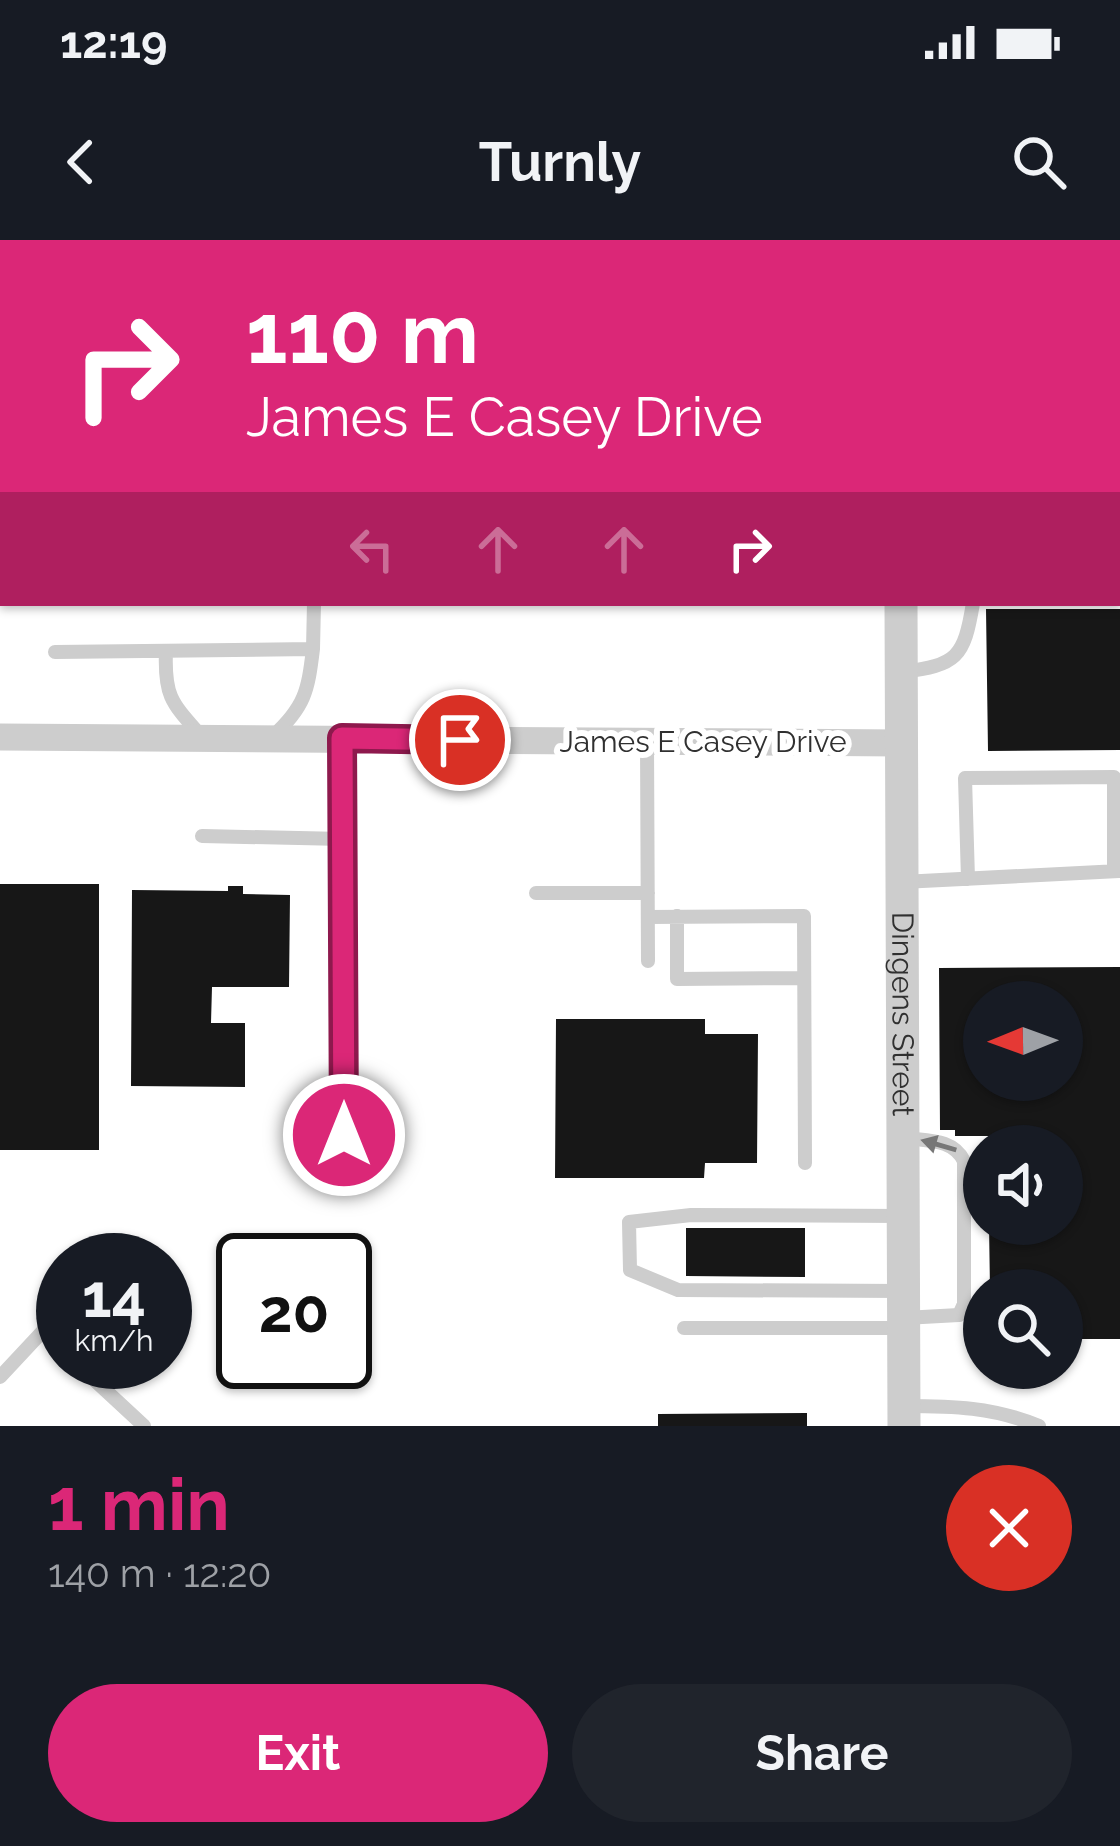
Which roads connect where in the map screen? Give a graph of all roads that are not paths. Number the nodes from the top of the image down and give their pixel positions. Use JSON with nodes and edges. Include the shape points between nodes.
{"nodes":[{"id":1,"x":314,"y":606,"type":"edge"},
{"id":2,"x":901,"y":606,"type":"edge"},
{"id":3,"x":973,"y":606,"type":"edge"},
{"id":4,"x":313,"y":649,"type":"junction"},
{"id":5,"x":166,"y":651,"type":"junction"},
{"id":6,"x":55,"y":652,"type":"dead end"},
{"id":7,"x":901,"y":672,"type":"junction"},
{"id":8,"x":0,"y":737,"type":"edge"},
{"id":9,"x":202,"y":737,"type":"junction"},
{"id":10,"x":272,"y":737,"type":"junction"},
{"id":11,"x":342,"y":738,"type":"junction"},
{"id":12,"x":647,"y":742,"type":"junction"},
{"id":13,"x":902,"y":743,"type":"junction"},
{"id":14,"x":202,"y":836,"type":"dead end"},
{"id":15,"x":344,"y":839,"type":"junction"},
{"id":16,"x":1117,"y":871,"type":"edge"},
{"id":17,"x":968,"y":879,"type":"junction"},
{"id":18,"x":902,"y":883,"type":"junction"},
{"id":19,"x":648,"y":892,"type":"junction"},
{"id":20,"x":536,"y":893,"type":"dead end"},
{"id":21,"x":677,"y":916,"type":"junction"},
{"id":22,"x":648,"y":917,"type":"junction"},
{"id":23,"x":648,"y":961,"type":"dead end"},
{"id":24,"x":805,"y":978,"type":"junction"},
{"id":25,"x":903,"y":1138,"type":"junction"},
{"id":26,"x":805,"y":1163,"type":"dead end"},
{"id":27,"x":344,"y":1178,"type":"dead end"},
{"id":28,"x":903,"y":1216,"type":"junction"},
{"id":29,"x":904,"y":1312,"type":"junction"},
{"id":30,"x":684,"y":1328,"type":"dead end"},
{"id":31,"x":36,"y":1338,"type":"edge"},
{"id":32,"x":0,"y":1377,"type":"edge"},
{"id":33,"x":104,"y":1389,"type":"edge"},
{"id":34,"x":904,"y":1416,"type":"edge"},
{"id":35,"x":144,"y":1426,"type":"edge"},
{"id":36,"x":1039,"y":1426,"type":"edge"}],
"edges":[{"from":1,"to":4,"type":"lane"},
{"from":2,"to":7,"type":"street","name":"Dingens Street"},
{"from":3,"to":7,"type":"lane","via":[[956,658]]},
{"from":4,"to":5,"type":"lane"},
{"from":4,"to":10,"type":"lane","via":[[307,695]]},
{"from":5,"to":6,"type":"lane"},
{"from":5,"to":9,"type":"lane","via":[[170,700]]},
{"from":7,"to":13,"type":"street","name":"Dingens Street"},
{"from":8,"to":9,"type":"street","name":"James E Casey Drive"},
{"from":9,"to":10,"type":"street","name":"James E Casey Drive"},
{"from":10,"to":11,"type":"street","name":"James E Casey Drive"},
{"from":11,"to":12,"type":"street","name":"James E Casey Drive"},
{"from":11,"to":15,"type":"lane"},
{"from":12,"to":13,"type":"street","name":"James E Casey Drive"},
{"from":12,"to":19,"type":"lane"},
{"from":13,"to":18,"type":"street","name":"Dingens Street"},
{"from":14,"to":15,"type":"lane"},
{"from":15,"to":27,"type":"lane"},
{"from":16,"to":17,"type":"lane"},
{"from":16,"to":17,"type":"lane","via":[[1114,777],[965,778]]},
{"from":17,"to":18,"type":"lane"},
{"from":18,"to":25,"type":"street","name":"Dingens Street"},
{"from":19,"to":20,"type":"lane"},
{"from":19,"to":22,"type":"lane"},
{"from":21,"to":22,"type":"lane"},
{"from":21,"to":24,"type":"lane","via":[[804,916]]},
{"from":21,"to":24,"type":"lane","via":[[677,979]]},
{"from":22,"to":23,"type":"lane"},
{"from":24,"to":26,"type":"lane"},
{"from":25,"to":28,"type":"street","name":"Dingens Street"},
{"from":29,"to":25,"type":"lane","one_way":true,"via":[[950,1318],[964,1304],[964,1161],[944,1143]]},
{"from":28,"to":29,"type":"street","name":"Dingens Street"},
{"from":28,"to":29,"type":"lane","via":[[691,1215],[629,1222],[629,1238],[630,1270],[678,1290]]},
{"from":29,"to":30,"type":"lane"},
{"from":29,"to":34,"type":"street","name":"Dingens Street"},
{"from":31,"to":32,"type":"lane"},
{"from":33,"to":35,"type":"lane"},
{"from":34,"to":36,"type":"lane","via":[[971,1406]]}]}
